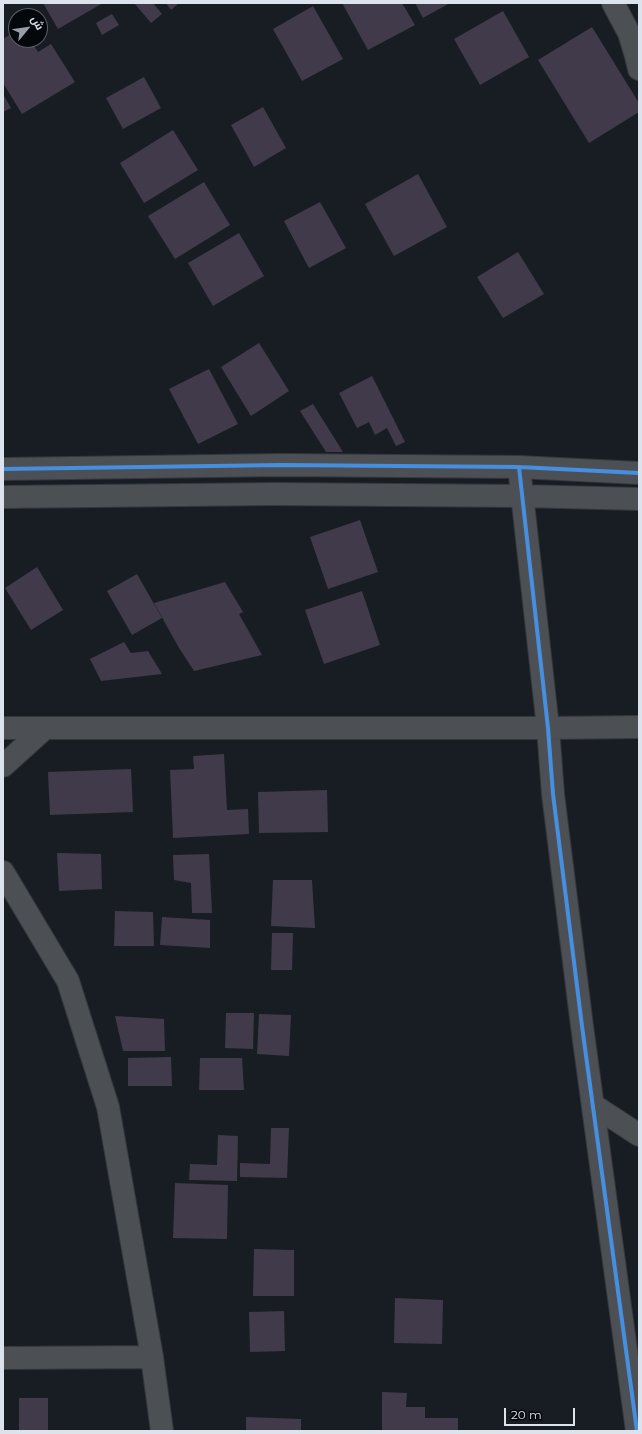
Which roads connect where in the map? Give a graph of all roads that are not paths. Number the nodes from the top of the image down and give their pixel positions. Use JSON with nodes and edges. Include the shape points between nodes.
{"nodes":[{"id":1,"x":613,"y":3,"type":"edge"},
{"id":2,"x":639,"y":69,"type":"edge"},
{"id":3,"x":519,"y":467,"type":"junction"},
{"id":4,"x":3,"y":469,"type":"edge"},
{"id":5,"x":639,"y":473,"type":"edge"},
{"id":6,"x":523,"y":496,"type":"junction"},
{"id":7,"x":3,"y":497,"type":"edge"},
{"id":8,"x":639,"y":499,"type":"edge"},
{"id":9,"x":639,"y":727,"type":"edge"},
{"id":10,"x":3,"y":728,"type":"edge"},
{"id":11,"x":45,"y":728,"type":"junction"},
{"id":12,"x":548,"y":728,"type":"junction"},
{"id":13,"x":3,"y":766,"type":"edge"},
{"id":14,"x":3,"y":872,"type":"edge"},
{"id":15,"x":593,"y":1105,"type":"junction"},
{"id":16,"x":639,"y":1135,"type":"edge"},
{"id":17,"x":152,"y":1357,"type":"junction"},
{"id":18,"x":3,"y":1358,"type":"edge"},
{"id":19,"x":162,"y":1431,"type":"edge"},
{"id":20,"x":638,"y":1431,"type":"edge"}],
"edges":[{"from":1,"to":2,"type":"street","via":[[629,33]]},
{"from":3,"to":4,"type":"street","via":[[281,465]]},
{"from":3,"to":5,"type":"street"},
{"from":3,"to":6,"type":"street"},
{"from":6,"to":7,"type":"street","via":[[274,494]]},
{"from":6,"to":8,"type":"street"},
{"from":6,"to":12,"type":"street"},
{"from":9,"to":12,"type":"street"},
{"from":10,"to":11,"type":"street"},
{"from":11,"to":12,"type":"street"},
{"from":11,"to":13,"type":"street"},
{"from":12,"to":15,"type":"street","via":[[553,794]]},
{"from":14,"to":17,"type":"street","via":[[68,981],[108,1107]]},
{"from":15,"to":16,"type":"street"},
{"from":15,"to":20,"type":"street"},
{"from":17,"to":18,"type":"street"},
{"from":17,"to":19,"type":"street"}]}
